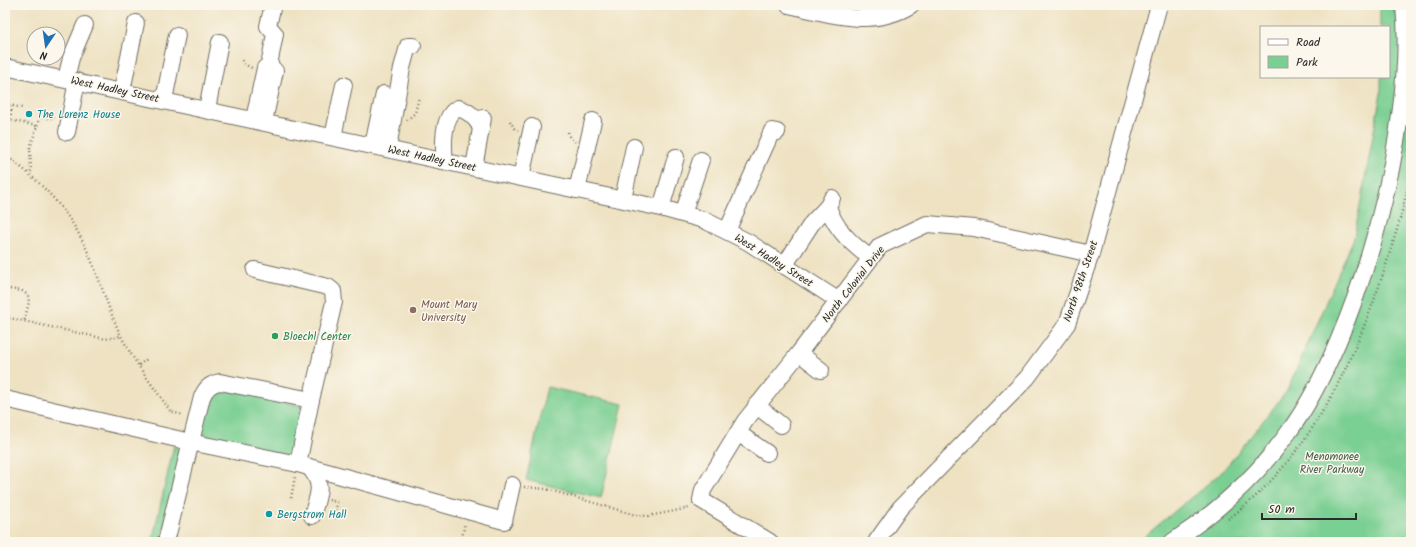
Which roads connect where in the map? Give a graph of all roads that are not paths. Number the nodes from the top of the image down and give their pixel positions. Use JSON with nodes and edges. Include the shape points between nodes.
{"nodes":[{"id":1,"x":789,"y":5,"type":"edge"},
{"id":2,"x":911,"y":5,"type":"edge"},
{"id":3,"x":1159,"y":5,"type":"edge"},
{"id":4,"x":1404,"y":5,"type":"edge"},
{"id":5,"x":272,"y":9,"type":"dead end"},
{"id":6,"x":136,"y":24,"type":"dead end"},
{"id":7,"x":85,"y":25,"type":"dead end"},
{"id":8,"x":177,"y":35,"type":"dead end"},
{"id":9,"x":220,"y":42,"type":"dead end"},
{"id":10,"x":413,"y":46,"type":"dead end"},
{"id":11,"x":5,"y":67,"type":"edge"},
{"id":12,"x":72,"y":80,"type":"junction"},
{"id":13,"x":344,"y":85,"type":"dead end"},
{"id":14,"x":122,"y":91,"type":"junction"},
{"id":15,"x":384,"y":94,"type":"dead end"},
{"id":16,"x":164,"y":100,"type":"junction"},
{"id":17,"x":207,"y":109,"type":"junction"},
{"id":18,"x":259,"y":120,"type":"junction"},
{"id":19,"x":593,"y":121,"type":"dead end"},
{"id":20,"x":69,"y":125,"type":"road end"},
{"id":21,"x":532,"y":127,"type":"dead end"},
{"id":22,"x":777,"y":132,"type":"dead end"},
{"id":23,"x":333,"y":137,"type":"junction"},
{"id":24,"x":381,"y":147,"type":"junction"},
{"id":25,"x":634,"y":147,"type":"dead end"},
{"id":26,"x":676,"y":158,"type":"dead end"},
{"id":27,"x":701,"y":160,"type":"dead end"},
{"id":28,"x":445,"y":161,"type":"junction"},
{"id":29,"x":474,"y":167,"type":"junction"},
{"id":30,"x":521,"y":177,"type":"junction"},
{"id":31,"x":577,"y":190,"type":"junction"},
{"id":32,"x":623,"y":199,"type":"junction"},
{"id":33,"x":662,"y":208,"type":"junction"},
{"id":34,"x":683,"y":214,"type":"junction"},
{"id":35,"x":727,"y":231,"type":"junction"},
{"id":36,"x":1091,"y":254,"type":"junction"},
{"id":37,"x":871,"y":258,"type":"junction"},
{"id":38,"x":784,"y":266,"type":"junction"},
{"id":39,"x":255,"y":270,"type":"dead end"},
{"id":40,"x":839,"y":301,"type":"junction"},
{"id":41,"x":799,"y":353,"type":"junction"},
{"id":42,"x":822,"y":370,"type":"dead end"},
{"id":43,"x":5,"y":399,"type":"edge"},
{"id":44,"x":310,"y":400,"type":"junction"},
{"id":45,"x":756,"y":405,"type":"junction"},
{"id":46,"x":782,"y":425,"type":"dead end"},
{"id":47,"x":738,"y":433,"type":"junction"},
{"id":48,"x":190,"y":442,"type":"junction"},
{"id":49,"x":767,"y":453,"type":"dead end"},
{"id":50,"x":301,"y":470,"type":"junction"},
{"id":51,"x":512,"y":485,"type":"road end"},
{"id":52,"x":312,"y":516,"type":"dead end"},
{"id":53,"x":166,"y":542,"type":"edge"},
{"id":54,"x":770,"y":542,"type":"edge"},
{"id":55,"x":876,"y":542,"type":"edge"},
{"id":56,"x":1172,"y":542,"type":"edge"}],
"edges":[{"from":1,"to":2,"type":"street","via":[[850,19],[876,19],[899,12]]},
{"from":3,"to":36,"type":"street","name":"North 98th Street"},
{"from":4,"to":56,"type":"street","via":[[1408,64],[1400,140],[1386,210],[1349,319],[1326,369],[1280,444],[1226,502]]},
{"from":5,"to":18,"type":"street","via":[[268,26],[275,34],[269,65],[265,68]]},
{"from":6,"to":14,"type":"street"},
{"from":7,"to":12,"type":"street","via":[[71,58]]},
{"from":8,"to":16,"type":"street"},
{"from":9,"to":17,"type":"street"},
{"from":10,"to":24,"type":"street","via":[[408,46]]},
{"from":11,"to":12,"type":"street","name":"West Hadley Street"},
{"from":12,"to":14,"type":"street","name":"West Hadley Street"},
{"from":12,"to":20,"type":"street"},
{"from":13,"to":23,"type":"street"},
{"from":14,"to":16,"type":"street","name":"West Hadley Street"},
{"from":15,"to":24,"type":"street"},
{"from":16,"to":17,"type":"street","name":"West Hadley Street"},
{"from":17,"to":18,"type":"street","name":"West Hadley Street"},
{"from":18,"to":23,"type":"street","name":"West Hadley Street"},
{"from":19,"to":31,"type":"street"},
{"from":21,"to":30,"type":"street"},
{"from":22,"to":35,"type":"street","via":[[772,130]]},
{"from":23,"to":24,"type":"street","name":"West Hadley Street"},
{"from":24,"to":28,"type":"street","name":"West Hadley Street"},
{"from":25,"to":32,"type":"street"},
{"from":26,"to":33,"type":"street"},
{"from":27,"to":34,"type":"street"},
{"from":28,"to":29,"type":"street","name":"West Hadley Street"},
{"from":28,"to":29,"type":"street","via":[[444,135],[450,114],[458,108],[469,113],[479,123],[483,122]]},
{"from":29,"to":30,"type":"street","name":"West Hadley Street"},
{"from":30,"to":31,"type":"street","name":"West Hadley Street"},
{"from":31,"to":32,"type":"street","name":"West Hadley Street"},
{"from":32,"to":33,"type":"street","name":"West Hadley Street"},
{"from":33,"to":34,"type":"street","name":"West Hadley Street"},
{"from":34,"to":35,"type":"street","name":"West Hadley Street"},
{"from":35,"to":38,"type":"street","name":"West Hadley Street"},
{"from":36,"to":37,"type":"street","name":"North Colonial Drive","via":[[974,228],[927,224],[880,246]]},
{"from":36,"to":55,"type":"street","name":"North 98th Street","via":[[1067,324],[1027,378],[900,508]]},
{"from":37,"to":38,"type":"street","via":[[846,237],[832,220],[830,202]]},
{"from":37,"to":40,"type":"street","name":"North Colonial Drive"},
{"from":38,"to":40,"type":"street","name":"West Hadley Street"},
{"from":39,"to":44,"type":"street","via":[[328,287],[333,291],[334,302]]},
{"from":40,"to":41,"type":"street","name":"North Colonial Drive"},
{"from":41,"to":42,"type":"street"},
{"from":41,"to":45,"type":"street","name":"North Colonial Drive"},
{"from":43,"to":48,"type":"street"},
{"from":44,"to":48,"type":"street","via":[[220,382],[212,383],[206,388]]},
{"from":44,"to":50,"type":"street"},
{"from":45,"to":46,"type":"street"},
{"from":45,"to":47,"type":"street","name":"North Colonial Drive"},
{"from":47,"to":49,"type":"street"},
{"from":47,"to":54,"type":"street","name":"North Colonial Drive","via":[[703,490],[702,500]]},
{"from":48,"to":50,"type":"street"},
{"from":48,"to":53,"type":"street"},
{"from":50,"to":51,"type":"street","via":[[504,522]]},
{"from":50,"to":52,"type":"street","via":[[317,476],[319,484]]}]}
